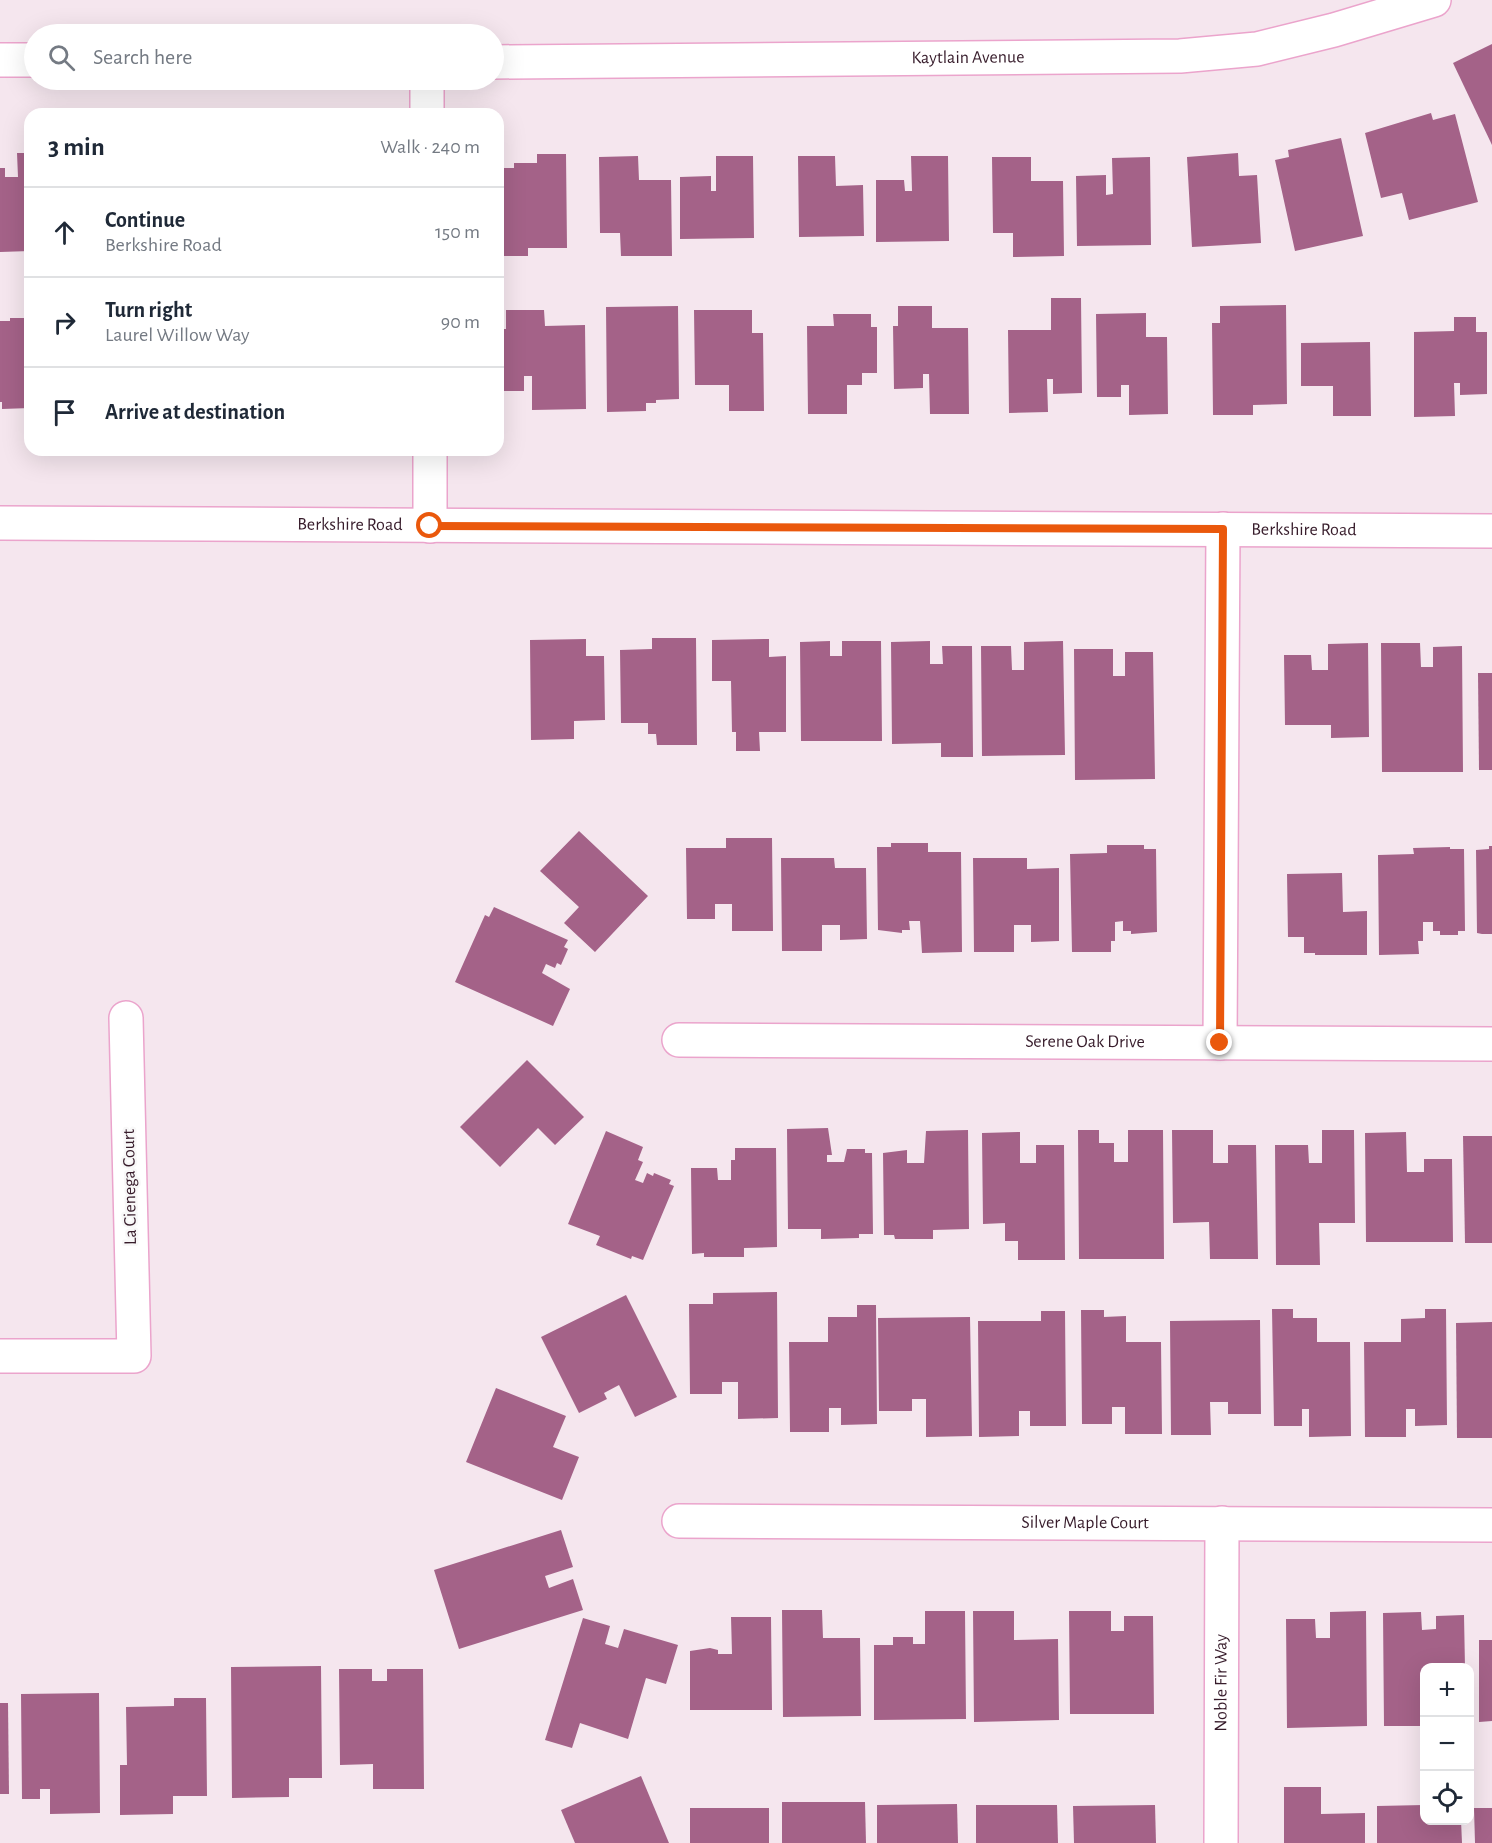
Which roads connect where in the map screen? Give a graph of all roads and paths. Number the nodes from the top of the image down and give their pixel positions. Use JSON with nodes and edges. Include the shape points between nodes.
{"nodes":[{"id":1,"x":1415,"y":3,"type":"edge"},
{"id":2,"x":0,"y":60,"type":"edge"},
{"id":3,"x":24,"y":60,"type":"edge"},
{"id":4,"x":504,"y":62,"type":"edge"},
{"id":5,"x":427,"y":90,"type":"edge"},
{"id":6,"x":427,"y":108,"type":"edge"},
{"id":7,"x":430,"y":456,"type":"edge"},
{"id":8,"x":0,"y":523,"type":"edge"},
{"id":9,"x":430,"y":526,"type":"junction"},
{"id":10,"x":1223,"y":529,"type":"junction"},
{"id":11,"x":1492,"y":531,"type":"edge"},
{"id":12,"x":126,"y":1018,"type":"dead end"},
{"id":13,"x":679,"y":1040,"type":"dead end"},
{"id":14,"x":1220,"y":1043,"type":"junction"},
{"id":15,"x":1492,"y":1044,"type":"edge"},
{"id":16,"x":0,"y":1356,"type":"edge"},
{"id":17,"x":679,"y":1521,"type":"dead end"},
{"id":18,"x":1222,"y":1523,"type":"junction"},
{"id":19,"x":1492,"y":1525,"type":"edge"},
{"id":20,"x":1221,"y":1843,"type":"edge"}],
"edges":[{"from":1,"to":4,"type":"street","name":"Kaytlain Avenue","via":[[1257,50],[1180,56]]},
{"from":2,"to":3,"type":"street"},
{"from":5,"to":6,"type":"street"},
{"from":7,"to":9,"type":"street"},
{"from":8,"to":9,"type":"street","name":"Berkshire Road"},
{"from":9,"to":10,"type":"street","name":"Berkshire Road"},
{"from":10,"to":11,"type":"street","name":"Berkshire Road"},
{"from":10,"to":14,"type":"street"},
{"from":12,"to":16,"type":"street","name":"La Cienega Court","via":[[134,1356]]},
{"from":13,"to":14,"type":"street","name":"Serene Oak Drive"},
{"from":14,"to":15,"type":"street","name":"Serene Oak Drive"},
{"from":17,"to":18,"type":"street","name":"Silver Maple Court"},
{"from":18,"to":19,"type":"street","name":"Silver Maple Court"},
{"from":18,"to":20,"type":"street","name":"Noble Fir Way"}]}
